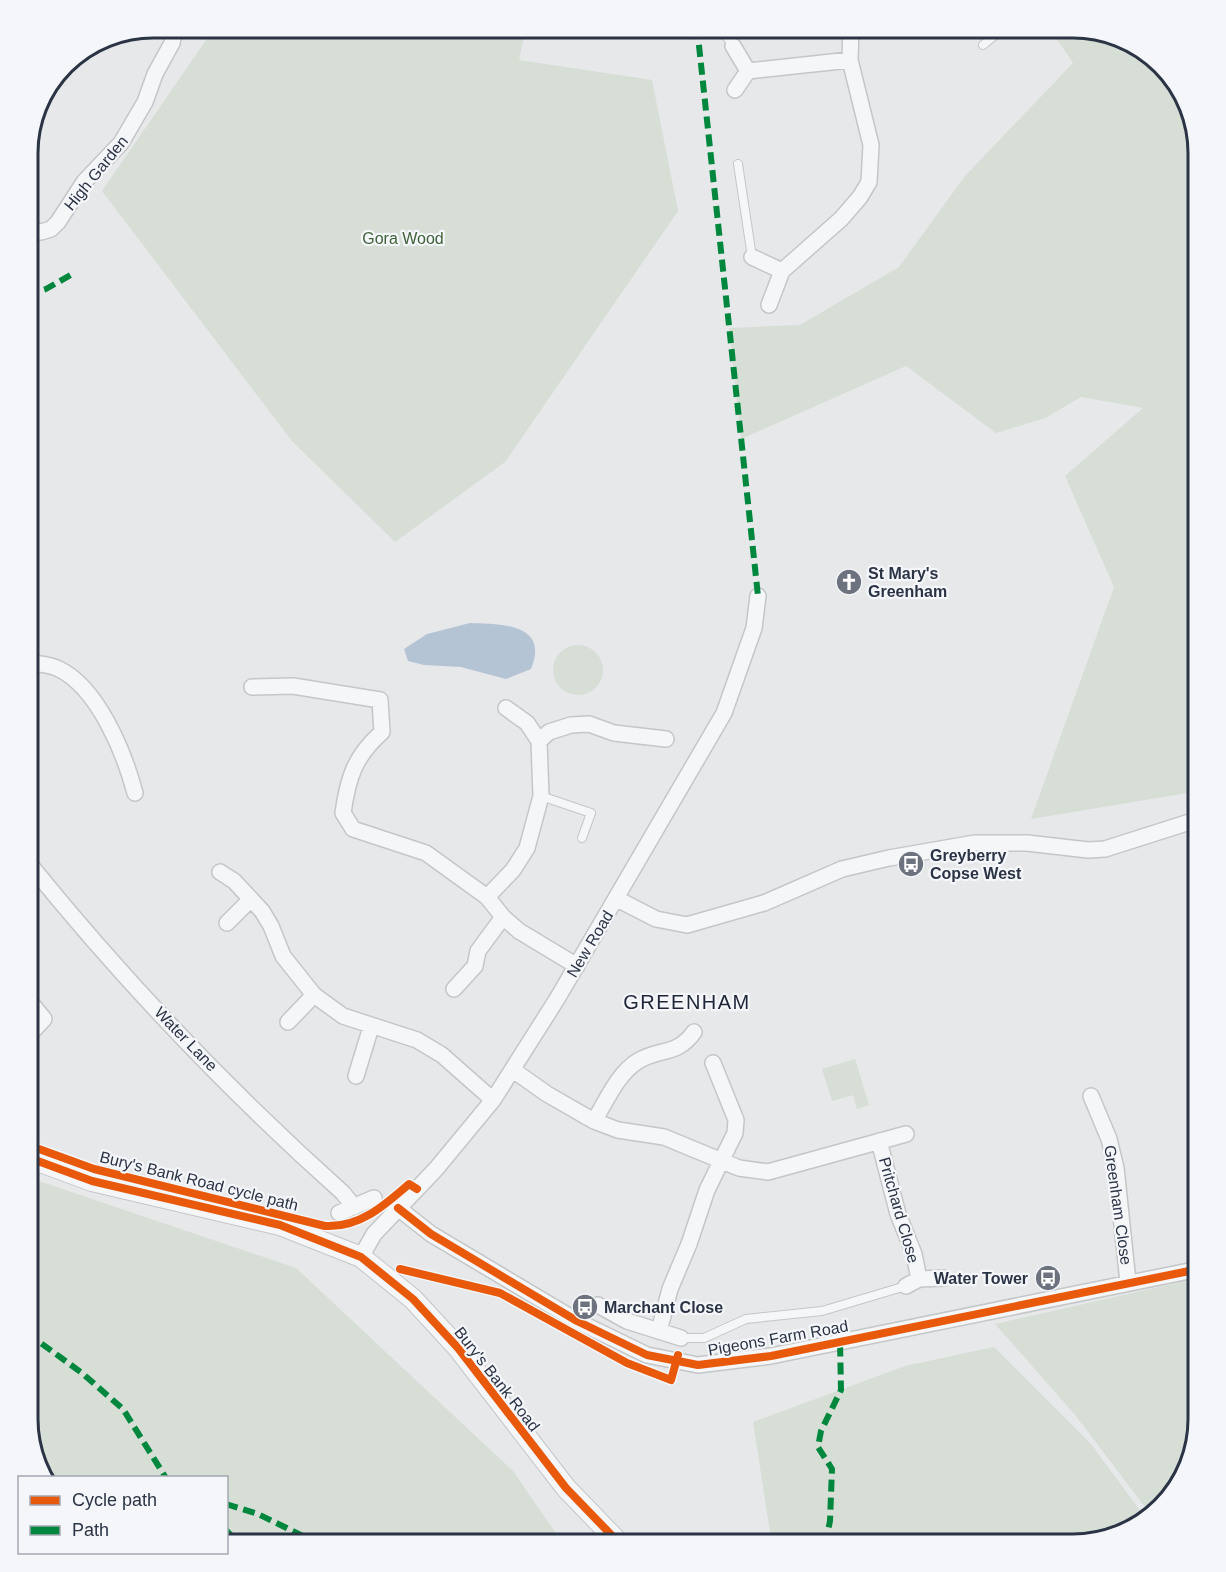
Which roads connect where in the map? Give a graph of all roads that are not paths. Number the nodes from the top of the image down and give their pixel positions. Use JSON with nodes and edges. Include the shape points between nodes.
{"nodes":[{"id":1,"x":173,"y":38,"type":"edge"},
{"id":2,"x":728,"y":38,"type":"edge"},
{"id":3,"x":851,"y":38,"type":"edge"},
{"id":4,"x":991,"y":38,"type":"edge"},
{"id":5,"x":982,"y":45,"type":"dead end"},
{"id":6,"x":733,"y":46,"type":"joint"},
{"id":7,"x":850,"y":60,"type":"junction"},
{"id":8,"x":748,"y":70,"type":"junction"},
{"id":9,"x":735,"y":90,"type":"dead end"},
{"id":10,"x":738,"y":164,"type":"dead end"},
{"id":11,"x":38,"y":232,"type":"edge"},
{"id":12,"x":752,"y":257,"type":"joint"},
{"id":13,"x":782,"y":271,"type":"junction"},
{"id":14,"x":769,"y":305,"type":"dead end"},
{"id":15,"x":758,"y":596,"type":"dead end"},
{"id":16,"x":38,"y":664,"type":"edge"},
{"id":17,"x":252,"y":687,"type":"dead end"},
{"id":18,"x":506,"y":708,"type":"dead end"},
{"id":19,"x":666,"y":739,"type":"dead end"},
{"id":20,"x":539,"y":741,"type":"junction"},
{"id":21,"x":135,"y":793,"type":"dead end"},
{"id":22,"x":542,"y":796,"type":"junction"},
{"id":23,"x":1188,"y":823,"type":"edge"},
{"id":24,"x":582,"y":838,"type":"dead end"},
{"id":25,"x":220,"y":872,"type":"dead end"},
{"id":26,"x":38,"y":875,"type":"edge"},
{"id":27,"x":487,"y":897,"type":"junction"},
{"id":28,"x":251,"y":899,"type":"junction"},
{"id":29,"x":617,"y":899,"type":"junction"},
{"id":30,"x":503,"y":917,"type":"junction"},
{"id":31,"x":227,"y":923,"type":"dead end"},
{"id":32,"x":577,"y":966,"type":"junction"},
{"id":33,"x":454,"y":990,"type":"dead end"},
{"id":34,"x":314,"y":995,"type":"junction"},
{"id":35,"x":38,"y":1012,"type":"edge"},
{"id":36,"x":288,"y":1022,"type":"dead end"},
{"id":37,"x":38,"y":1025,"type":"edge"},
{"id":38,"x":371,"y":1027,"type":"junction"},
{"id":39,"x":694,"y":1032,"type":"dead end"},
{"id":40,"x":713,"y":1063,"type":"dead end"},
{"id":41,"x":513,"y":1070,"type":"junction"},
{"id":42,"x":356,"y":1076,"type":"dead end"},
{"id":43,"x":1091,"y":1096,"type":"dead end"},
{"id":44,"x":492,"y":1100,"type":"junction"},
{"id":45,"x":594,"y":1121,"type":"junction"},
{"id":46,"x":906,"y":1134,"type":"dead end"},
{"id":47,"x":879,"y":1141,"type":"junction"},
{"id":48,"x":38,"y":1161,"type":"edge"},
{"id":49,"x":721,"y":1161,"type":"junction"},
{"id":50,"x":375,"y":1198,"type":"dead end"},
{"id":51,"x":354,"y":1207,"type":"junction"},
{"id":52,"x":398,"y":1208,"type":"junction"},
{"id":53,"x":339,"y":1213,"type":"dead end"},
{"id":54,"x":361,"y":1257,"type":"junction"},
{"id":55,"x":1188,"y":1271,"type":"edge"},
{"id":56,"x":944,"y":1278,"type":"dead end"},
{"id":57,"x":912,"y":1282,"type":"junction"},
{"id":58,"x":1128,"y":1282,"type":"junction"},
{"id":59,"x":598,"y":1305,"type":"dead end"},
{"id":60,"x":659,"y":1331,"type":"junction"},
{"id":61,"x":681,"y":1338,"type":"joint"},
{"id":62,"x":610,"y":1534,"type":"edge"}],
"edges":[{"from":1,"to":11,"type":"street","name":"High Garden","via":[[145,102],[121,142],[84,182],[51,229]]},
{"from":2,"to":6,"type":"lane"},
{"from":3,"to":7,"type":"street"},
{"from":4,"to":5,"type":"lane"},
{"from":6,"to":8,"type":"street"},
{"from":7,"to":8,"type":"street"},
{"from":7,"to":13,"type":"street","via":[[871,145],[869,182],[840,219]]},
{"from":8,"to":9,"type":"street"},
{"from":10,"to":12,"type":"lane"},
{"from":12,"to":13,"type":"street"},
{"from":13,"to":14,"type":"street"},
{"from":15,"to":29,"type":"street","name":"New Road","via":[[754,628],[724,713]]},
{"from":16,"to":21,"type":"street","via":[[59,668],[92,695],[114,737]]},
{"from":17,"to":27,"type":"street","via":[[293,686],[380,700],[382,732],[365,747],[347,780],[343,813],[353,829],[426,853]]},
{"from":18,"to":20,"type":"street","via":[[527,723]]},
{"from":19,"to":20,"type":"street","via":[[614,733],[589,724],[549,732]]},
{"from":20,"to":22,"type":"street"},
{"from":22,"to":24,"type":"lane","via":[[591,813]]},
{"from":22,"to":27,"type":"street","via":[[527,848],[513,870]]},
{"from":23,"to":29,"type":"street","via":[[1105,849],[975,843],[889,858],[842,869],[764,903],[687,925],[656,919]]},
{"from":25,"to":28,"type":"street"},
{"from":26,"to":51,"type":"street","name":"Water Lane","via":[[91,941]]},
{"from":27,"to":30,"type":"street"},
{"from":28,"to":31,"type":"street"},
{"from":28,"to":34,"type":"street","via":[[272,926],[283,956]]},
{"from":29,"to":32,"type":"street","name":"New Road"},
{"from":30,"to":32,"type":"street"},
{"from":30,"to":33,"type":"street","via":[[478,951],[475,966]]},
{"from":32,"to":41,"type":"street","name":"New Road"},
{"from":34,"to":36,"type":"street"},
{"from":34,"to":38,"type":"street","via":[[343,1016]]},
{"from":35,"to":37,"type":"street","via":[[44,1019]]},
{"from":38,"to":42,"type":"street"},
{"from":38,"to":44,"type":"street","via":[[417,1040],[442,1055]]},
{"from":39,"to":45,"type":"street","via":[[685,1046],[638,1061],[618,1081]]},
{"from":40,"to":49,"type":"street","via":[[736,1120],[735,1133]]},
{"from":41,"to":44,"type":"street","name":"New Road"},
{"from":41,"to":45,"type":"street"},
{"from":43,"to":58,"type":"street","name":"Greenham Close","via":[[1116,1168]]},
{"from":44,"to":52,"type":"street","name":"New Road","via":[[436,1169]]},
{"from":45,"to":49,"type":"street","via":[[618,1130],[664,1137]]},
{"from":46,"to":47,"type":"street"},
{"from":47,"to":49,"type":"street","via":[[768,1172]]},
{"from":47,"to":57,"type":"street","name":"Pritchard Close","via":[[898,1214],[914,1254]]},
{"from":48,"to":54,"type":"street","name":"Bury's Bank Road","via":[[92,1181],[280,1225]]},
{"from":49,"to":60,"type":"street","via":[[670,1288]]},
{"from":50,"to":51,"type":"street"},
{"from":51,"to":53,"type":"street"},
{"from":52,"to":54,"type":"street","name":"New Road","via":[[374,1234]]},
{"from":52,"to":58,"type":"street","name":"Pigeons Farm Road","via":[[431,1234],[577,1322],[647,1355],[698,1365],[771,1356]]},
{"from":54,"to":62,"type":"street","name":"Bury's Bank Road","via":[[413,1299],[458,1348],[566,1488]]},
{"from":55,"to":58,"type":"street","name":"Pigeons Farm Road"},
{"from":56,"to":57,"type":"street","name":"Pritchard Close"},
{"from":57,"to":61,"type":"lane","via":[[822,1311],[747,1319],[704,1338]]},
{"from":59,"to":60,"type":"street","via":[[627,1321]]},
{"from":60,"to":61,"type":"street"}]}
